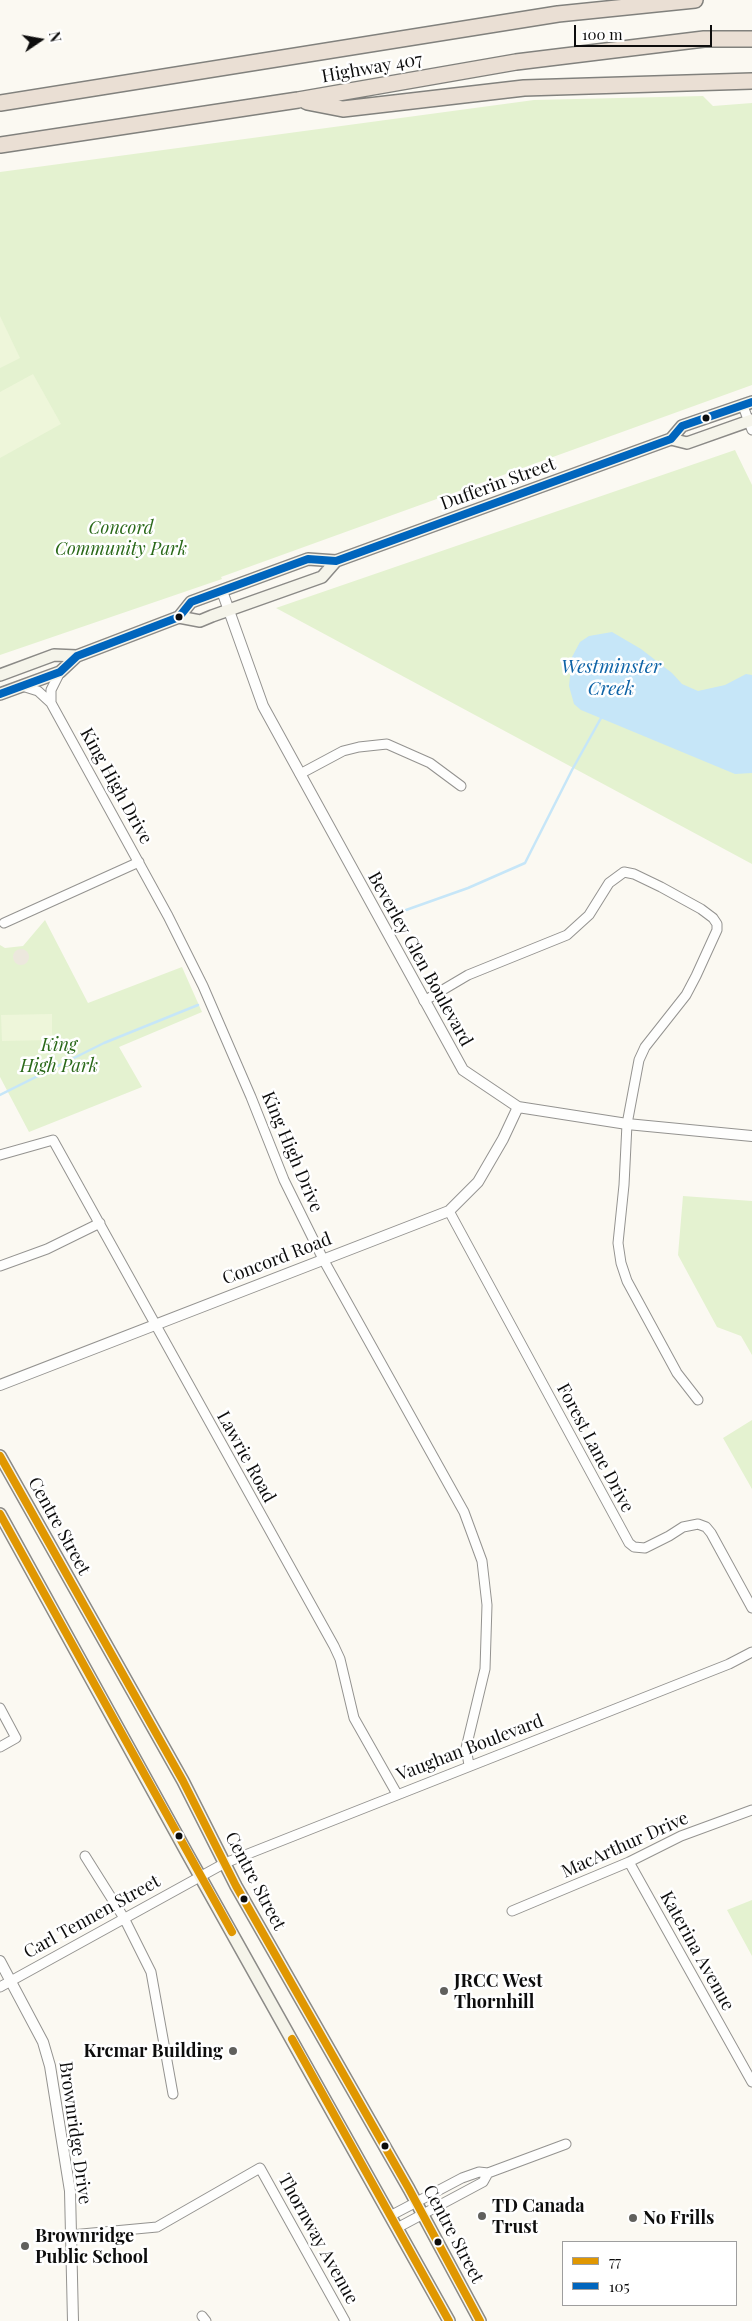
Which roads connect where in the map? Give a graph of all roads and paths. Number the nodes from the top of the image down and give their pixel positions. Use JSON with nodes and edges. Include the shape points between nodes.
{"nodes":[{"id":1,"x":695,"y":0,"type":"edge"},
{"id":2,"x":752,"y":39,"type":"edge"},
{"id":3,"x":752,"y":80,"type":"edge"},
{"id":4,"x":298,"y":100,"type":"junction"},
{"id":5,"x":0,"y":103,"type":"edge"},
{"id":6,"x":0,"y":145,"type":"edge"},
{"id":7,"x":747,"y":404,"type":"edge"},
{"id":8,"x":751,"y":424,"type":"edge"},
{"id":9,"x":671,"y":439,"type":"junction"},
{"id":10,"x":336,"y":561,"type":"junction"},
{"id":11,"x":222,"y":591,"type":"junction"},
{"id":12,"x":229,"y":610,"type":"junction"},
{"id":13,"x":179,"y":618,"type":"junction"},
{"id":14,"x":76,"y":656,"type":"junction"},
{"id":15,"x":60,"y":672,"type":"junction"},
{"id":16,"x":0,"y":675,"type":"edge"},
{"id":17,"x":22,"y":686,"type":"junction"},
{"id":18,"x":0,"y":694,"type":"edge"},
{"id":19,"x":51,"y":703,"type":"junction"},
{"id":20,"x":300,"y":774,"type":"junction"},
{"id":21,"x":461,"y":786,"type":"dead end"},
{"id":22,"x":139,"y":862,"type":"junction"},
{"id":23,"x":4,"y":923,"type":"dead end"},
{"id":24,"x":424,"y":1001,"type":"junction"},
{"id":25,"x":518,"y":1106,"type":"junction"},
{"id":26,"x":627,"y":1124,"type":"junction"},
{"id":27,"x":752,"y":1136,"type":"edge"},
{"id":28,"x":0,"y":1155,"type":"edge"},
{"id":29,"x":448,"y":1211,"type":"junction"},
{"id":30,"x":100,"y":1223,"type":"junction"},
{"id":31,"x":323,"y":1259,"type":"junction"},
{"id":32,"x":0,"y":1266,"type":"edge"},
{"id":33,"x":153,"y":1324,"type":"junction"},
{"id":34,"x":0,"y":1385,"type":"edge"},
{"id":35,"x":698,"y":1400,"type":"dead end"},
{"id":36,"x":0,"y":1456,"type":"edge"},
{"id":37,"x":0,"y":1514,"type":"edge"},
{"id":38,"x":752,"y":1608,"type":"edge"},
{"id":39,"x":752,"y":1652,"type":"edge"},
{"id":40,"x":0,"y":1708,"type":"edge"},
{"id":41,"x":0,"y":1747,"type":"edge"},
{"id":42,"x":469,"y":1765,"type":"junction"},
{"id":43,"x":397,"y":1794,"type":"junction"},
{"id":44,"x":752,"y":1810,"type":"edge"},
{"id":45,"x":85,"y":1856,"type":"dead end"},
{"id":46,"x":628,"y":1862,"type":"junction"},
{"id":47,"x":225,"y":1863,"type":"junction"},
{"id":48,"x":200,"y":1876,"type":"junction"},
{"id":49,"x":512,"y":1911,"type":"dead end"},
{"id":50,"x":124,"y":1918,"type":"junction"},
{"id":51,"x":0,"y":1961,"type":"edge"},
{"id":52,"x":11,"y":1981,"type":"junction"},
{"id":53,"x":0,"y":1987,"type":"edge"},
{"id":54,"x":752,"y":2082,"type":"edge"},
{"id":55,"x":172,"y":2094,"type":"dead end"},
{"id":56,"x":566,"y":2144,"type":"dead end"},
{"id":57,"x":488,"y":2173,"type":"junction"},
{"id":58,"x":416,"y":2202,"type":"junction"},
{"id":59,"x":423,"y":2214,"type":"junction"},
{"id":60,"x":390,"y":2216,"type":"junction"},
{"id":61,"x":397,"y":2228,"type":"junction"},
{"id":62,"x":72,"y":2235,"type":"junction"},
{"id":63,"x":73,"y":2321,"type":"edge"},
{"id":64,"x":345,"y":2321,"type":"edge"},
{"id":65,"x":450,"y":2321,"type":"edge"},
{"id":66,"x":480,"y":2321,"type":"edge"}],
"edges":[{"from":1,"to":5,"type":"highway","name":"Highway 407","via":[[558,14]]},
{"from":2,"to":4,"type":"highway","name":"Highway 407","via":[[704,39],[516,62]]},
{"from":3,"to":4,"type":"highway","via":[[524,88],[343,109]]},
{"from":4,"to":6,"type":"highway","name":"Highway 407"},
{"from":7,"to":8,"type":"street"},
{"from":7,"to":9,"type":"main road","name":"Dufferin Street","via":[[682,426]]},
{"from":8,"to":9,"type":"main road","name":"Dufferin Street","via":[[687,443]]},
{"from":9,"to":10,"type":"main road","name":"Dufferin Street"},
{"from":10,"to":11,"type":"main road","name":"Dufferin Street","via":[[308,559]]},
{"from":10,"to":12,"type":"main road","name":"Dufferin Street","via":[[322,577]]},
{"from":11,"to":12,"type":"street","name":"Beverley Glen Boulevard"},
{"from":11,"to":13,"type":"main road","name":"Dufferin Street","via":[[191,602]]},
{"from":12,"to":13,"type":"main road","name":"Dufferin Street","via":[[200,620]]},
{"from":12,"to":20,"type":"street","name":"Beverley Glen Boulevard","via":[[263,706]]},
{"from":13,"to":14,"type":"main road","name":"Dufferin Street"},
{"from":14,"to":15,"type":"main road","name":"Dufferin Street"},
{"from":14,"to":16,"type":"main road","name":"Dufferin Street","via":[[54,655]]},
{"from":15,"to":17,"type":"main road","name":"Dufferin Street"},
{"from":15,"to":19,"type":"street","via":[[51,690]]},
{"from":17,"to":18,"type":"main road","name":"Dufferin Street"},
{"from":17,"to":19,"type":"street","name":"King High Drive","via":[[38,691]]},
{"from":19,"to":22,"type":"street","name":"King High Drive"},
{"from":20,"to":21,"type":"street","via":[[343,752],[387,744],[430,763]]},
{"from":20,"to":24,"type":"street","name":"Beverley Glen Boulevard"},
{"from":22,"to":23,"type":"street"},
{"from":22,"to":31,"type":"street","name":"King High Drive","via":[[204,986],[284,1180]]},
{"from":24,"to":25,"type":"street","name":"Beverley Glen Boulevard","via":[[463,1070]]},
{"from":24,"to":26,"type":"street","via":[[468,975],[567,935],[589,915],[609,883],[624,872],[634,874],[701,909],[713,918],[717,930],[686,995],[639,1060]]},
{"from":25,"to":26,"type":"street","name":"Beverley Glen Boulevard"},
{"from":25,"to":29,"type":"street","name":"Concord Road","via":[[503,1140],[478,1182]]},
{"from":26,"to":27,"type":"street","name":"Beverley Glen Boulevard"},
{"from":26,"to":35,"type":"street","via":[[618,1242],[621,1263],[627,1282],[677,1373]]},
{"from":28,"to":30,"type":"street","name":"Lawrie Road","via":[[53,1140]]},
{"from":29,"to":31,"type":"street","name":"Concord Road"},
{"from":29,"to":38,"type":"street","name":"Forest Lane Drive","via":[[628,1543],[645,1548],[683,1527],[706,1526]]},
{"from":30,"to":32,"type":"street","via":[[47,1249]]},
{"from":30,"to":33,"type":"street","name":"Lawrie Road"},
{"from":31,"to":33,"type":"street","name":"Concord Road"},
{"from":31,"to":42,"type":"street","name":"King High Drive","via":[[464,1512],[482,1561],[486,1605],[485,1669],[466,1748]]},
{"from":33,"to":34,"type":"street","name":"Concord Road"},
{"from":33,"to":43,"type":"street","name":"Lawrie Road","via":[[337,1653],[354,1718]]},
{"from":36,"to":47,"type":"main road","name":"Centre Street","via":[[178,1772]]},
{"from":37,"to":48,"type":"main road"},
{"from":39,"to":42,"type":"street","name":"Vaughan Boulevard","via":[[729,1664]]},
{"from":40,"to":41,"type":"street","via":[[16,1738]]},
{"from":42,"to":43,"type":"street","name":"Vaughan Boulevard"},
{"from":43,"to":47,"type":"street","name":"Vaughan Boulevard"},
{"from":44,"to":46,"type":"street","name":"MacArthur Drive","via":[[681,1836]]},
{"from":45,"to":50,"type":"street"},
{"from":46,"to":49,"type":"street","name":"MacArthur Drive"},
{"from":46,"to":54,"type":"street","name":"Katerina Avenue"},
{"from":47,"to":48,"type":"street","name":"Vaughan Boulevard"},
{"from":47,"to":58,"type":"main road","name":"Centre Street"},
{"from":48,"to":50,"type":"street","name":"Carl Tennen Street"},
{"from":48,"to":60,"type":"main road"},
{"from":50,"to":52,"type":"street","name":"Carl Tennen Street"},
{"from":50,"to":55,"type":"street","via":[[151,1972]]},
{"from":51,"to":52,"type":"street","name":"Brownridge Drive"},
{"from":52,"to":53,"type":"street","name":"Carl Tennen Street"},
{"from":52,"to":62,"type":"street","name":"Brownridge Drive","via":[[43,2042],[50,2066],[70,2191]]},
{"from":56,"to":57,"type":"street"},
{"from":57,"to":58,"type":"street","via":[[479,2172],[462,2178]]},
{"from":57,"to":59,"type":"street","via":[[483,2182]]},
{"from":58,"to":59,"type":"main road","name":"Centre Street"},
{"from":58,"to":60,"type":"street"},
{"from":59,"to":61,"type":"street"},
{"from":59,"to":66,"type":"main road","name":"Centre Street"},
{"from":60,"to":61,"type":"main road"},
{"from":61,"to":65,"type":"main road"},
{"from":62,"to":63,"type":"street","name":"Brownridge Drive"},
{"from":62,"to":64,"type":"street","name":"Thornway Avenue","via":[[157,2226],[260,2168]]}]}
